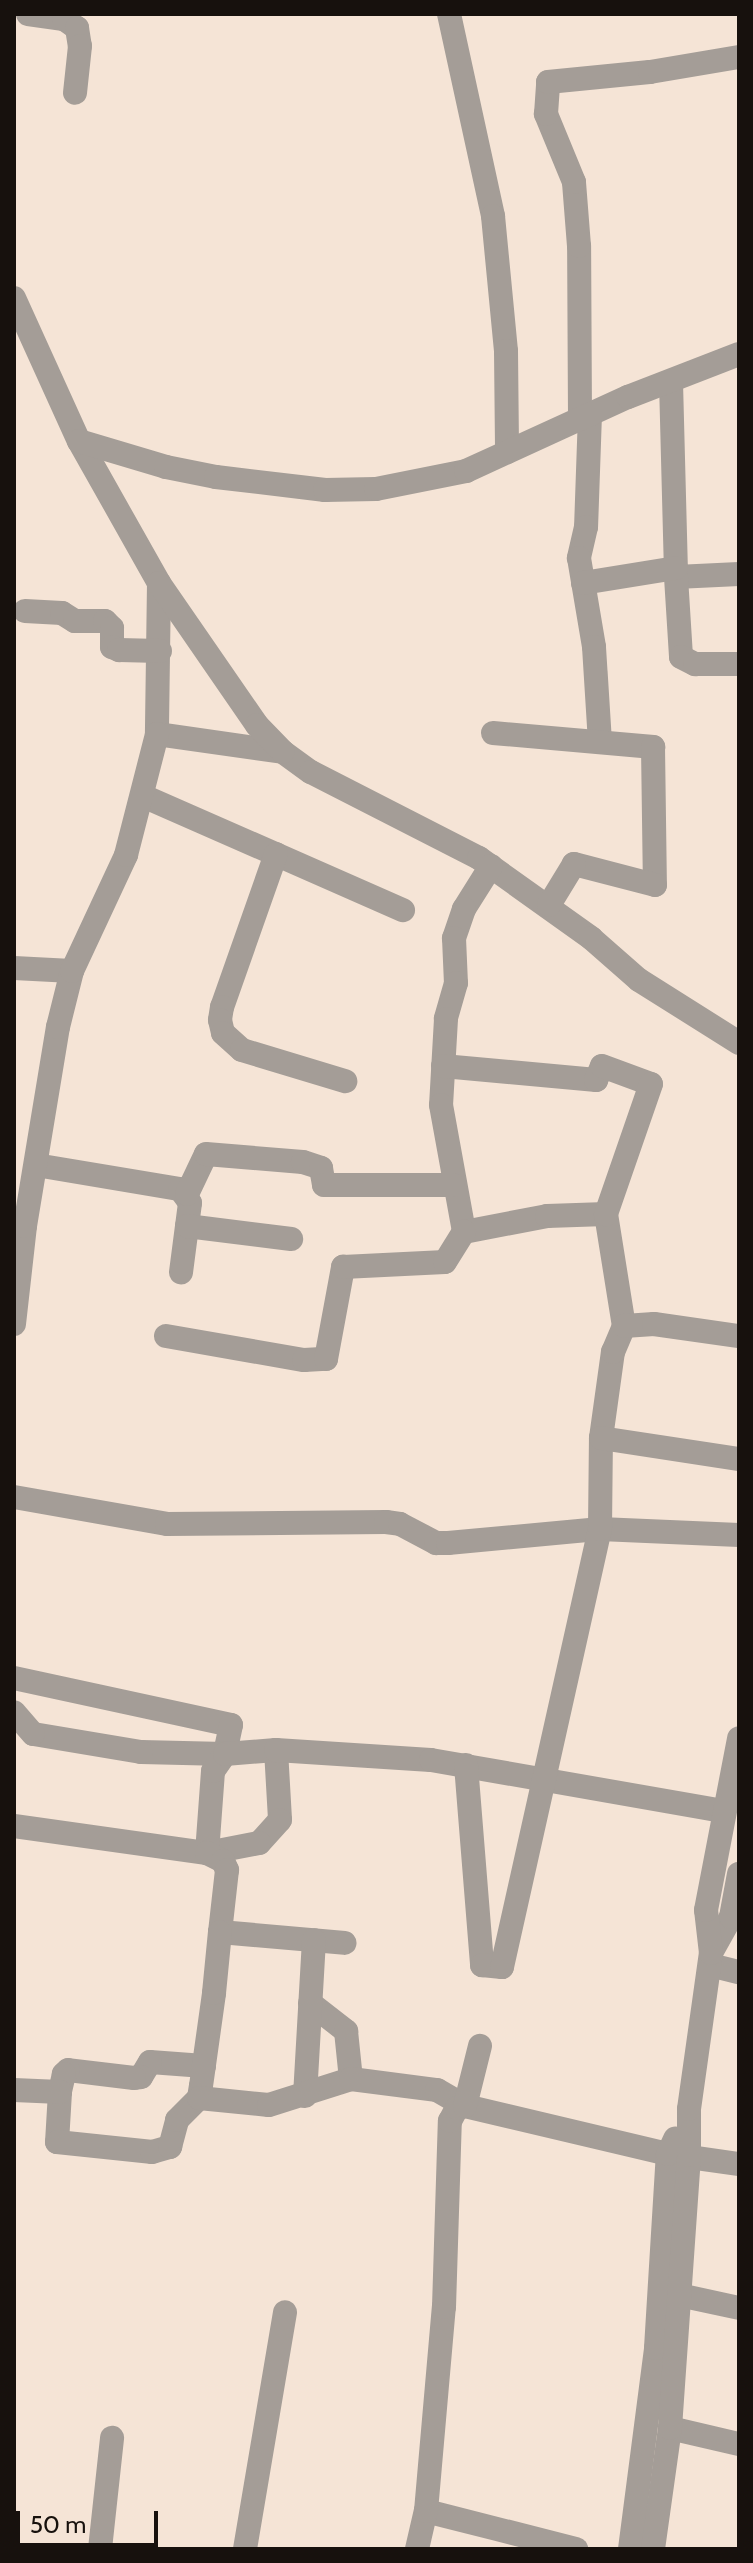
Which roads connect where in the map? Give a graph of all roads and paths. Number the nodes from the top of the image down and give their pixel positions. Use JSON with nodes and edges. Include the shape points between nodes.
{"nodes":[{"id":1,"x":28,"y":14,"type":"edge"},
{"id":2,"x":449,"y":14,"type":"edge"},
{"id":3,"x":739,"y":57,"type":"edge"},
{"id":4,"x":75,"y":93,"type":"dead end"},
{"id":5,"x":14,"y":298,"type":"edge"},
{"id":6,"x":739,"y":354,"type":"edge"},
{"id":7,"x":671,"y":382,"type":"junction"},
{"id":8,"x":585,"y":416,"type":"junction"},
{"id":9,"x":79,"y":441,"type":"junction"},
{"id":10,"x":507,"y":452,"type":"junction"},
{"id":11,"x":676,"y":572,"type":"junction"},
{"id":12,"x":739,"y":574,"type":"edge"},
{"id":13,"x":159,"y":583,"type":"junction"},
{"id":14,"x":583,"y":583,"type":"junction"},
{"id":15,"x":25,"y":611,"type":"dead end"},
{"id":16,"x":160,"y":651,"type":"junction"},
{"id":17,"x":739,"y":664,"type":"edge"},
{"id":18,"x":493,"y":733,"type":"dead end"},
{"id":19,"x":157,"y":734,"type":"junction"},
{"id":20,"x":600,"y":742,"type":"junction"},
{"id":21,"x":283,"y":752,"type":"junction"},
{"id":22,"x":143,"y":796,"type":"junction"},
{"id":23,"x":276,"y":854,"type":"junction"},
{"id":24,"x":491,"y":866,"type":"junction"},
{"id":25,"x":549,"y":905,"type":"junction"},
{"id":26,"x":403,"y":910,"type":"dead end"},
{"id":27,"x":14,"y":968,"type":"edge"},
{"id":28,"x":72,"y":971,"type":"junction"},
{"id":29,"x":739,"y":1043,"type":"edge"},
{"id":30,"x":443,"y":1066,"type":"junction"},
{"id":31,"x":345,"y":1081,"type":"dead end"},
{"id":32,"x":36,"y":1165,"type":"junction"},
{"id":33,"x":453,"y":1185,"type":"junction"},
{"id":34,"x":187,"y":1194,"type":"junction"},
{"id":35,"x":606,"y":1214,"type":"junction"},
{"id":36,"x":20,"y":1225,"type":"edge"},
{"id":37,"x":187,"y":1226,"type":"junction"},
{"id":38,"x":464,"y":1232,"type":"junction"},
{"id":39,"x":291,"y":1239,"type":"dead end"},
{"id":40,"x":181,"y":1272,"type":"dead end"},
{"id":41,"x":14,"y":1324,"type":"edge"},
{"id":42,"x":624,"y":1326,"type":"junction"},
{"id":43,"x":166,"y":1336,"type":"dead end"},
{"id":44,"x":737,"y":1336,"type":"edge"},
{"id":45,"x":601,"y":1438,"type":"junction"},
{"id":46,"x":739,"y":1459,"type":"edge"},
{"id":47,"x":14,"y":1497,"type":"edge"},
{"id":48,"x":600,"y":1529,"type":"junction"},
{"id":49,"x":739,"y":1535,"type":"edge"},
{"id":50,"x":15,"y":1682,"type":"edge"},
{"id":51,"x":14,"y":1712,"type":"edge"},
{"id":52,"x":739,"y":1738,"type":"edge"},
{"id":53,"x":276,"y":1750,"type":"junction"},
{"id":54,"x":225,"y":1754,"type":"junction"},
{"id":55,"x":466,"y":1765,"type":"junction"},
{"id":56,"x":547,"y":1778,"type":"junction"},
{"id":57,"x":724,"y":1811,"type":"junction"},
{"id":58,"x":14,"y":1826,"type":"edge"},
{"id":59,"x":207,"y":1853,"type":"junction"},
{"id":60,"x":739,"y":1874,"type":"edge"},
{"id":61,"x":220,"y":1932,"type":"junction"},
{"id":62,"x":314,"y":1940,"type":"junction"},
{"id":63,"x":345,"y":1943,"type":"dead end"},
{"id":64,"x":710,"y":1959,"type":"junction"},
{"id":65,"x":739,"y":1972,"type":"edge"},
{"id":66,"x":310,"y":2003,"type":"junction"},
{"id":67,"x":480,"y":2046,"type":"dead end"},
{"id":68,"x":204,"y":2066,"type":"junction"},
{"id":69,"x":351,"y":2079,"type":"junction"},
{"id":70,"x":14,"y":2090,"type":"edge"},
{"id":71,"x":60,"y":2092,"type":"junction"},
{"id":72,"x":305,"y":2096,"type":"junction"},
{"id":73,"x":199,"y":2098,"type":"junction"},
{"id":74,"x":465,"y":2106,"type":"junction"},
{"id":75,"x":678,"y":2154,"type":"junction"},
{"id":76,"x":739,"y":2164,"type":"edge"},
{"id":77,"x":679,"y":2295,"type":"junction"},
{"id":78,"x":739,"y":2308,"type":"edge"},
{"id":79,"x":285,"y":2312,"type":"dead end"},
{"id":80,"x":670,"y":2428,"type":"junction"},
{"id":81,"x":112,"y":2438,"type":"dead end"},
{"id":82,"x":739,"y":2444,"type":"edge"},
{"id":83,"x":426,"y":2511,"type":"junction"},
{"id":84,"x":100,"y":2549,"type":"edge"},
{"id":85,"x":245,"y":2549,"type":"edge"},
{"id":86,"x":417,"y":2549,"type":"edge"},
{"id":87,"x":576,"y":2549,"type":"edge"},
{"id":88,"x":630,"y":2549,"type":"edge"},
{"id":89,"x":653,"y":2549,"type":"edge"}],
"edges":[{"from":1,"to":4,"type":"street","via":[[64,19],[77,28]]},
{"from":2,"to":10,"type":"street","via":[[493,216],[506,351]]},
{"from":3,"to":8,"type":"street","via":[[548,82],[546,114],[574,182]]},
{"from":5,"to":9,"type":"street"},
{"from":6,"to":7,"type":"street"},
{"from":7,"to":8,"type":"street"},
{"from":7,"to":11,"type":"street"},
{"from":8,"to":10,"type":"street"},
{"from":8,"to":14,"type":"street","via":[[586,527],[579,558]]},
{"from":9,"to":10,"type":"street","via":[[166,467],[325,490],[421,482],[466,471]]},
{"from":9,"to":13,"type":"street"},
{"from":11,"to":12,"type":"street"},
{"from":11,"to":14,"type":"street"},
{"from":11,"to":17,"type":"street","via":[[681,657],[695,664]]},
{"from":13,"to":16,"type":"street"},
{"from":13,"to":21,"type":"street","via":[[257,725]]},
{"from":14,"to":20,"type":"street","via":[[594,647]]},
{"from":15,"to":16,"type":"street","via":[[105,621],[112,628],[112,647]]},
{"from":16,"to":19,"type":"street"},
{"from":18,"to":20,"type":"street"},
{"from":19,"to":21,"type":"street"},
{"from":19,"to":22,"type":"street"},
{"from":20,"to":25,"type":"street","via":[[653,747],[655,885],[574,864]]},
{"from":21,"to":24,"type":"street","via":[[311,772]]},
{"from":22,"to":23,"type":"street"},
{"from":22,"to":28,"type":"street","via":[[126,855]]},
{"from":23,"to":26,"type":"street"},
{"from":23,"to":31,"type":"street","via":[[222,1007],[223,1033],[242,1050]]},
{"from":24,"to":25,"type":"street"},
{"from":24,"to":30,"type":"street","via":[[464,909],[454,938],[456,983],[446,1019]]},
{"from":25,"to":29,"type":"street","via":[[639,980]]},
{"from":27,"to":28,"type":"street"},
{"from":28,"to":32,"type":"street"},
{"from":30,"to":33,"type":"street","via":[[441,1105]]},
{"from":30,"to":35,"type":"street","via":[[596,1080],[602,1066],[651,1084]]},
{"from":32,"to":34,"type":"street","via":[[170,1185]]},
{"from":32,"to":36,"type":"street"},
{"from":33,"to":34,"type":"street","via":[[324,1185],[321,1168],[303,1162],[206,1154]]},
{"from":33,"to":38,"type":"street"},
{"from":34,"to":37,"type":"street"},
{"from":35,"to":38,"type":"street","via":[[547,1216]]},
{"from":35,"to":42,"type":"street"},
{"from":36,"to":41,"type":"street"},
{"from":37,"to":39,"type":"street"},
{"from":37,"to":40,"type":"street"},
{"from":38,"to":43,"type":"street","via":[[445,1262],[343,1267],[326,1359],[304,1360]]},
{"from":42,"to":44,"type":"street","via":[[654,1324]]},
{"from":42,"to":45,"type":"street","via":[[613,1352]]},
{"from":45,"to":46,"type":"street"},
{"from":45,"to":48,"type":"street"},
{"from":47,"to":48,"type":"street","via":[[167,1524],[386,1522],[436,1543]]},
{"from":48,"to":49,"type":"street"},
{"from":48,"to":56,"type":"street"},
{"from":50,"to":54,"type":"street","via":[[231,1725]]},
{"from":51,"to":54,"type":"street","via":[[33,1734],[141,1752]]},
{"from":52,"to":57,"type":"street"},
{"from":53,"to":54,"type":"street"},
{"from":53,"to":55,"type":"street"},
{"from":53,"to":59,"type":"street","via":[[280,1820],[259,1843]]},
{"from":54,"to":59,"type":"street","via":[[213,1771]]},
{"from":55,"to":56,"type":"street"},
{"from":55,"to":56,"type":"street","via":[[482,1965],[502,1967]]},
{"from":56,"to":57,"type":"street"},
{"from":57,"to":64,"type":"street","via":[[706,1910]]},
{"from":58,"to":59,"type":"street"},
{"from":59,"to":61,"type":"street","via":[[223,1861],[227,1870]]},
{"from":60,"to":64,"type":"street","via":[[731,1917]]},
{"from":61,"to":62,"type":"street"},
{"from":61,"to":68,"type":"street"},
{"from":62,"to":63,"type":"street"},
{"from":62,"to":66,"type":"street"},
{"from":64,"to":65,"type":"street"},
{"from":64,"to":75,"type":"street"},
{"from":66,"to":69,"type":"street","via":[[346,2031]]},
{"from":66,"to":72,"type":"street"},
{"from":67,"to":74,"type":"street"},
{"from":68,"to":71,"type":"street","via":[[150,2062],[141,2077],[134,2078],[68,2070]]},
{"from":68,"to":73,"type":"street"},
{"from":69,"to":72,"type":"street"},
{"from":69,"to":74,"type":"street","via":[[437,2090]]},
{"from":70,"to":71,"type":"street"},
{"from":71,"to":73,"type":"street","via":[[56,2136],[61,2145],[152,2152],[170,2147],[177,2120]]},
{"from":72,"to":73,"type":"street","via":[[269,2105]]},
{"from":74,"to":75,"type":"street"},
{"from":74,"to":83,"type":"street","via":[[457,2108],[450,2121],[444,2307]]},
{"from":75,"to":76,"type":"street"},
{"from":75,"to":77,"type":"street"},
{"from":75,"to":88,"type":"street"},
{"from":77,"to":78,"type":"street"},
{"from":77,"to":80,"type":"street"},
{"from":79,"to":85,"type":"street"},
{"from":80,"to":82,"type":"street"},
{"from":80,"to":89,"type":"street"},
{"from":81,"to":84,"type":"street"},
{"from":83,"to":86,"type":"street"},
{"from":83,"to":87,"type":"street"}]}
